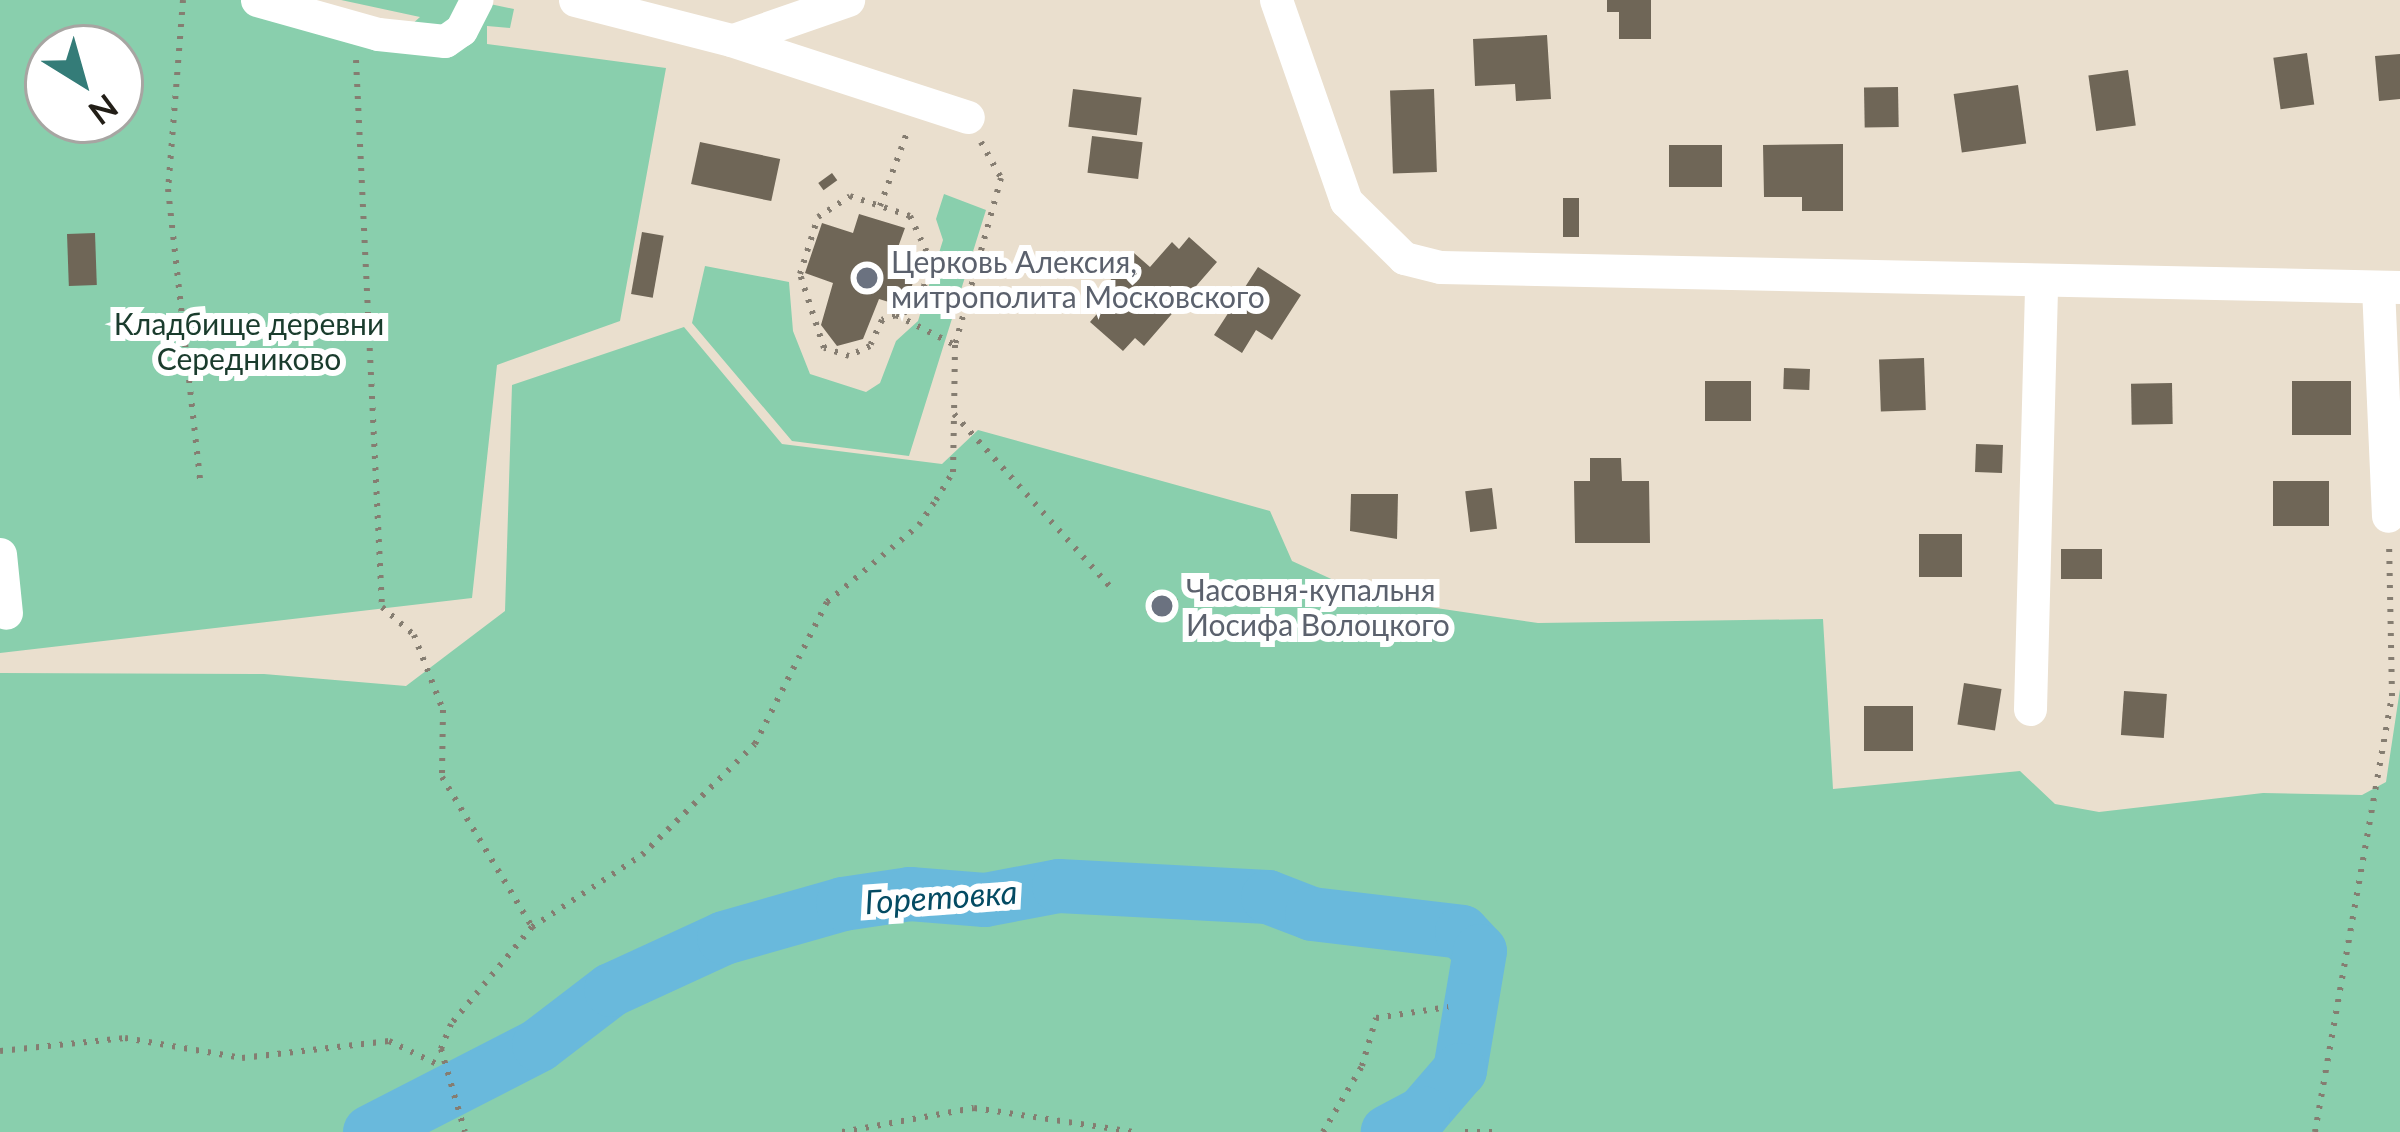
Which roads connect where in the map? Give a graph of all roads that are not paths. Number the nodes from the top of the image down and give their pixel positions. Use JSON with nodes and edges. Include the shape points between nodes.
{"nodes":[{"id":1,"x":257,"y":0,"type":"edge"},
{"id":2,"x":476,"y":0,"type":"edge"},
{"id":3,"x":575,"y":0,"type":"edge"},
{"id":4,"x":848,"y":0,"type":"edge"},
{"id":5,"x":1276,"y":0,"type":"edge"},
{"id":6,"x":731,"y":40,"type":"junction"},
{"id":7,"x":968,"y":117,"type":"road end"},
{"id":8,"x":2042,"y":280,"type":"junction"},
{"id":9,"x":2389,"y":287,"type":"edge"},
{"id":10,"x":2388,"y":516,"type":"road end"},
{"id":11,"x":0,"y":554,"type":"edge"},
{"id":12,"x":6,"y":614,"type":"dead end"},
{"id":13,"x":2030,"y":709,"type":"dead end"}],
"edges":[{"from":1,"to":2,"type":"street","via":[[355,29],[445,41]]},
{"from":3,"to":6,"type":"street"},
{"from":4,"to":6,"type":"street"},
{"from":5,"to":8,"type":"street","via":[[1327,165],[1367,230],[1404,258],[1514,274]]},
{"from":6,"to":7,"type":"street"},
{"from":8,"to":9,"type":"street"},
{"from":8,"to":13,"type":"street"},
{"from":9,"to":10,"type":"street"},
{"from":11,"to":12,"type":"street"}]}
